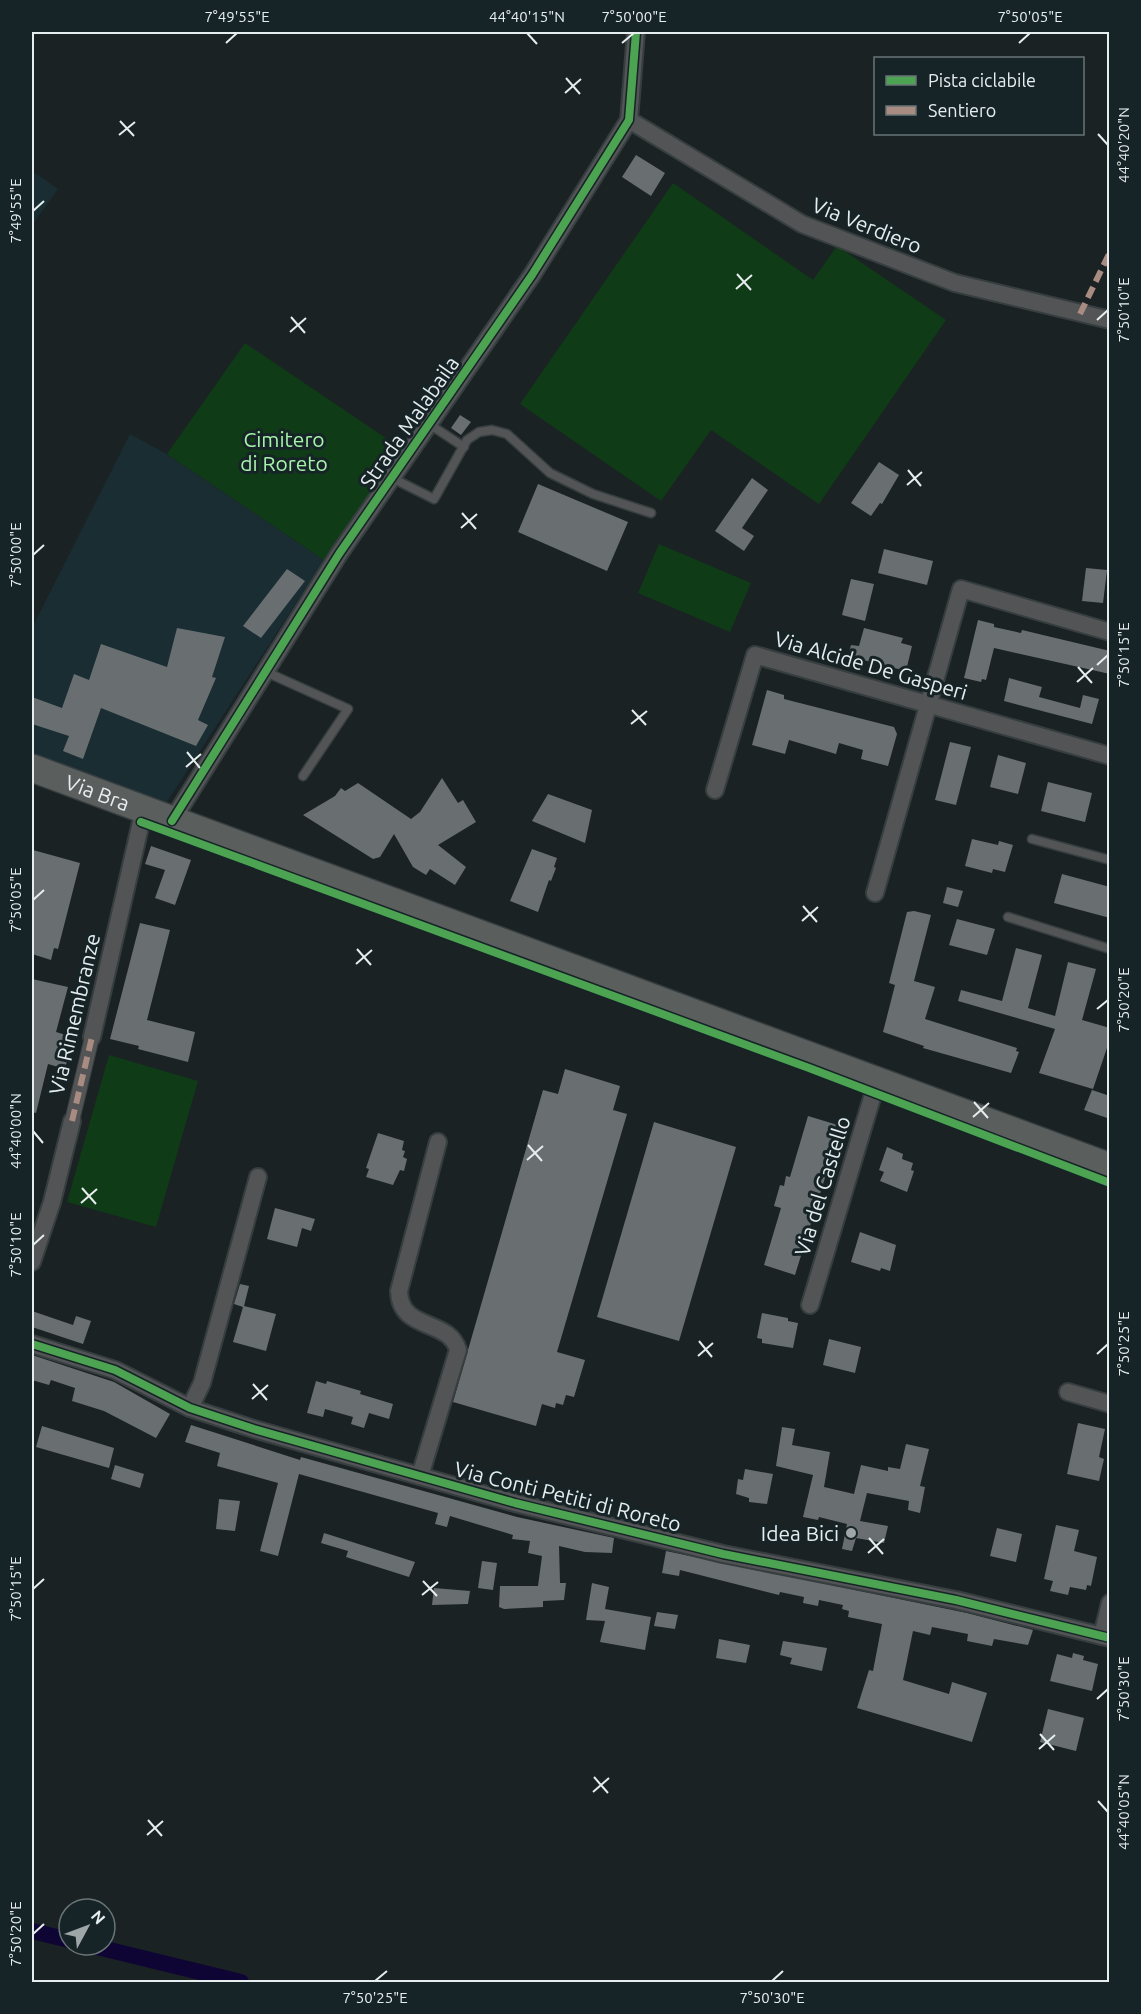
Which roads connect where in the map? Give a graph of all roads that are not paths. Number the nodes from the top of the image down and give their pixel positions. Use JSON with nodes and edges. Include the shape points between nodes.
{"nodes":[{"id":1,"x":636,"y":32,"type":"edge"},
{"id":2,"x":629,"y":120,"type":"junction"},
{"id":3,"x":1110,"y":320,"type":"edge"},
{"id":4,"x":429,"y":424,"type":"junction"},
{"id":5,"x":464,"y":447,"type":"junction"},
{"id":6,"x":392,"y":478,"type":"junction"},
{"id":7,"x":651,"y":513,"type":"dead end"},
{"id":8,"x":1110,"y":632,"type":"edge"},
{"id":9,"x":266,"y":672,"type":"junction"},
{"id":10,"x":927,"y":704,"type":"junction"},
{"id":11,"x":1110,"y":756,"type":"edge"},
{"id":12,"x":32,"y":768,"type":"edge"},
{"id":13,"x":303,"y":776,"type":"dead end"},
{"id":14,"x":715,"y":790,"type":"dead end"},
{"id":15,"x":144,"y":809,"type":"junction"},
{"id":16,"x":172,"y":820,"type":"junction"},
{"id":17,"x":1032,"y":839,"type":"dead end"},
{"id":18,"x":1110,"y":860,"type":"edge"},
{"id":19,"x":875,"y":893,"type":"dead end"},
{"id":20,"x":1008,"y":917,"type":"dead end"},
{"id":21,"x":1110,"y":948,"type":"edge"},
{"id":22,"x":92,"y":1037,"type":"joint"},
{"id":23,"x":877,"y":1081,"type":"junction"},
{"id":24,"x":72,"y":1121,"type":"joint"},
{"id":25,"x":438,"y":1142,"type":"dead end"},
{"id":26,"x":1110,"y":1167,"type":"edge"},
{"id":27,"x":258,"y":1177,"type":"dead end"},
{"id":28,"x":32,"y":1262,"type":"edge"},
{"id":29,"x":810,"y":1305,"type":"dead end"},
{"id":30,"x":32,"y":1344,"type":"edge"},
{"id":31,"x":1068,"y":1392,"type":"dead end"},
{"id":32,"x":1110,"y":1404,"type":"edge"},
{"id":33,"x":190,"y":1408,"type":"junction"},
{"id":34,"x":420,"y":1476,"type":"junction"},
{"id":35,"x":1110,"y":1603,"type":"edge"},
{"id":36,"x":1106,"y":1637,"type":"edge"}],
"edges":[{"from":1,"to":2,"type":"street","name":"Strada Malabaila"},
{"from":2,"to":3,"type":"street","name":"Via Verdiero","via":[[802,224],[955,283]]},
{"from":2,"to":4,"type":"street","name":"Strada Malabaila","via":[[532,275]]},
{"from":4,"to":5,"type":"lane"},
{"from":4,"to":6,"type":"street","name":"Strada Malabaila"},
{"from":5,"to":6,"type":"lane","via":[[434,499]]},
{"from":5,"to":7,"type":"lane","via":[[479,432],[501,432],[550,473],[593,495]]},
{"from":6,"to":9,"type":"street","name":"Strada Malabaila","via":[[339,554]]},
{"from":8,"to":10,"type":"street","via":[[962,589]]},
{"from":9,"to":13,"type":"lane","via":[[348,709]]},
{"from":9,"to":16,"type":"street","name":"Strada Malabaila"},
{"from":10,"to":11,"type":"street","name":"Via Alcide De Gasperi"},
{"from":10,"to":14,"type":"street","name":"Via Alcide De Gasperi","via":[[755,655]]},
{"from":10,"to":19,"type":"street"},
{"from":12,"to":15,"type":"main road","name":"Via Bra"},
{"from":15,"to":16,"type":"main road","name":"Via Bra"},
{"from":15,"to":22,"type":"street","name":"Via Rimembranze"},
{"from":16,"to":23,"type":"main road","name":"Via Bra"},
{"from":17,"to":18,"type":"lane"},
{"from":20,"to":21,"type":"lane"},
{"from":22,"to":24,"type":"street","name":"Via Rimembranze"},
{"from":23,"to":26,"type":"main road","name":"Via Bra"},
{"from":23,"to":29,"type":"street","name":"Via del Castello"},
{"from":24,"to":28,"type":"street","name":"Via Rimembranze"},
{"from":25,"to":34,"type":"street","via":[[399,1291],[400,1302],[411,1317],[451,1336],[458,1350]]},
{"from":27,"to":33,"type":"street","via":[[202,1383]]},
{"from":30,"to":33,"type":"street","name":"Via Conti Petiti di Roreto","via":[[115,1370]]},
{"from":31,"to":32,"type":"street"},
{"from":33,"to":34,"type":"street","name":"Via Conti Petiti di Roreto"},
{"from":34,"to":36,"type":"street","name":"Via Conti Petiti di Roreto","via":[[723,1554],[956,1600]]},
{"from":35,"to":36,"type":"street"}]}
